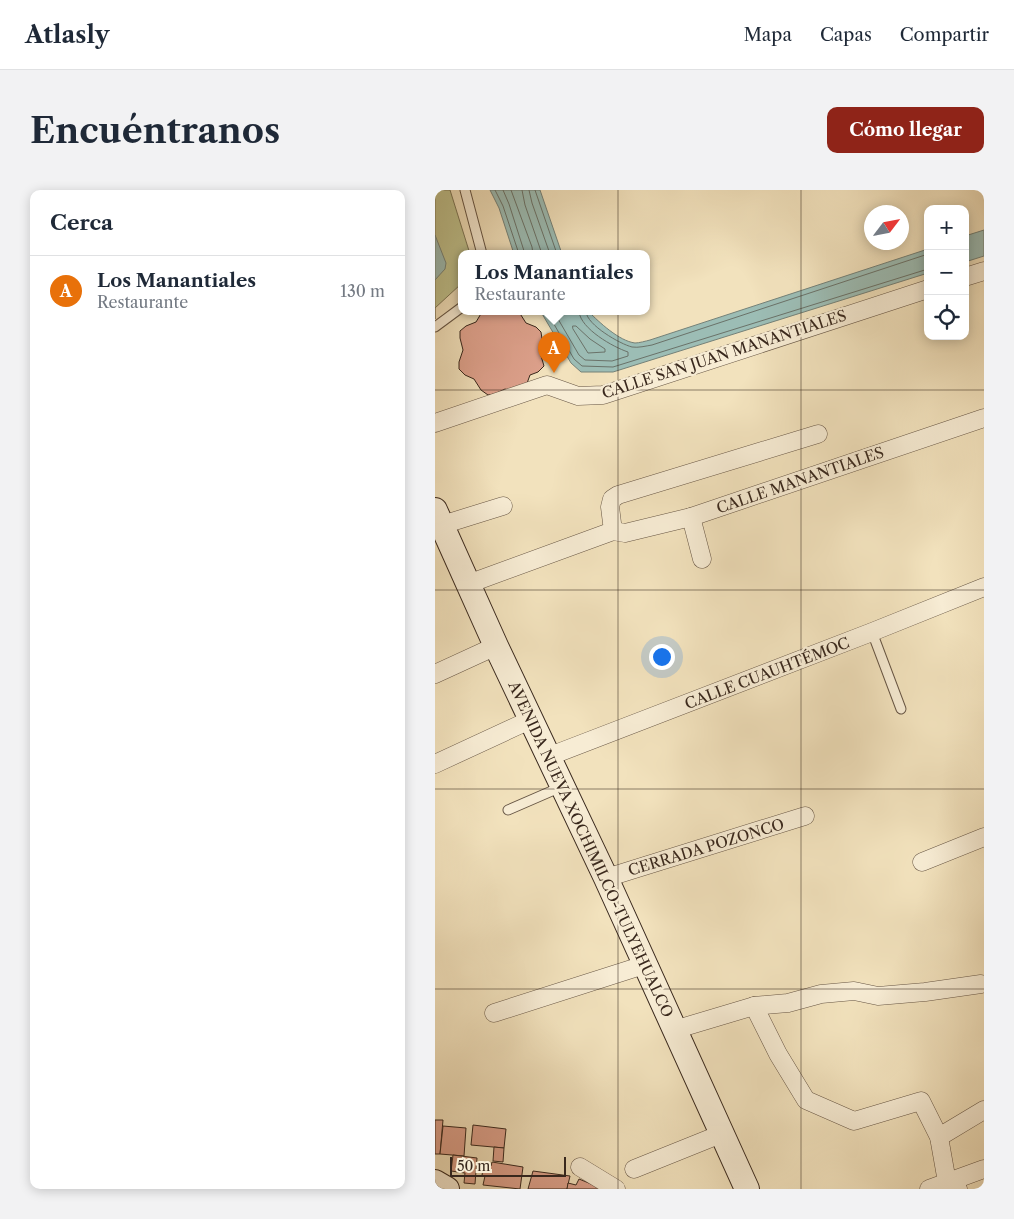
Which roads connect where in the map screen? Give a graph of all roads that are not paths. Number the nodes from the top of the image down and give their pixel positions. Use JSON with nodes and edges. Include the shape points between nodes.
{"nodes":[{"id":1,"x":465,"y":190,"type":"edge"},
{"id":2,"x":481,"y":250,"type":"edge"},
{"id":3,"x":984,"y":271,"type":"edge"},
{"id":4,"x":969,"y":276,"type":"edge"},
{"id":5,"x":924,"y":290,"type":"edge"},
{"id":6,"x":458,"y":309,"type":"edge"},
{"id":7,"x":435,"y":327,"type":"edge"},
{"id":8,"x":984,"y":418,"type":"edge"},
{"id":9,"x":435,"y":423,"type":"edge"},
{"id":10,"x":818,"y":434,"type":"dead end"},
{"id":11,"x":503,"y":506,"type":"dead end"},
{"id":12,"x":691,"y":516,"type":"junction"},
{"id":13,"x":439,"y":527,"type":"edge"},
{"id":14,"x":613,"y":531,"type":"junction"},
{"id":15,"x":701,"y":560,"type":"dead end"},
{"id":16,"x":469,"y":584,"type":"junction"},
{"id":17,"x":984,"y":588,"type":"edge"},
{"id":18,"x":872,"y":632,"type":"junction"},
{"id":19,"x":496,"y":646,"type":"junction"},
{"id":20,"x":435,"y":674,"type":"edge"},
{"id":21,"x":901,"y":709,"type":"dead end"},
{"id":22,"x":532,"y":719,"type":"junction"},
{"id":23,"x":550,"y":756,"type":"junction"},
{"id":24,"x":435,"y":764,"type":"edge"},
{"id":25,"x":564,"y":786,"type":"junction"},
{"id":26,"x":508,"y":810,"type":"dead end"},
{"id":27,"x":805,"y":816,"type":"dead end"},
{"id":28,"x":984,"y":837,"type":"edge"},
{"id":29,"x":921,"y":862,"type":"dead end"},
{"id":30,"x":606,"y":878,"type":"junction"},
{"id":31,"x":644,"y":965,"type":"junction"},
{"id":32,"x":981,"y":984,"type":"dead end"},
{"id":33,"x":754,"y":1006,"type":"junction"},
{"id":34,"x":494,"y":1012,"type":"dead end"},
{"id":35,"x":674,"y":1030,"type":"junction"},
{"id":36,"x":984,"y":1110,"type":"edge"},
{"id":37,"x":721,"y":1134,"type":"junction"},
{"id":38,"x":939,"y":1137,"type":"junction"},
{"id":39,"x":580,"y":1167,"type":"dead end"},
{"id":40,"x":984,"y":1168,"type":"edge"},
{"id":41,"x":634,"y":1169,"type":"dead end"},
{"id":42,"x":953,"y":1186,"type":"edge"},
{"id":43,"x":616,"y":1189,"type":"edge"},
{"id":44,"x":747,"y":1189,"type":"edge"},
{"id":45,"x":929,"y":1189,"type":"edge"}],
"edges":[{"from":1,"to":2,"type":"lane"},
{"from":3,"to":4,"type":"street"},
{"from":5,"to":9,"type":"street","name":"CALLE SAN JUAN MANANTIALES","via":[[603,395],[578,396],[547,385]]},
{"from":6,"to":7,"type":"lane"},
{"from":8,"to":12,"type":"street","name":"CALLE MANANTIALES"},
{"from":10,"to":14,"type":"street","via":[[619,495],[612,499]]},
{"from":11,"to":13,"type":"street"},
{"from":12,"to":14,"type":"street","name":"CALLE MANANTIALES","via":[[625,534]]},
{"from":12,"to":15,"type":"street"},
{"from":13,"to":16,"type":"main road","name":"AVENIDA NUEVA XOCHIMILCO-TULYEHUALCO"},
{"from":14,"to":16,"type":"street","name":"CALLE MANANTIALES"},
{"from":16,"to":19,"type":"main road","name":"AVENIDA NUEVA XOCHIMILCO-TULYEHUALCO"},
{"from":17,"to":18,"type":"street","name":"CALLE CUAUHTÉMOC"},
{"from":18,"to":21,"type":"lane"},
{"from":18,"to":23,"type":"street","name":"CALLE CUAUHTÉMOC"},
{"from":19,"to":20,"type":"street"},
{"from":19,"to":22,"type":"main road","name":"AVENIDA NUEVA XOCHIMILCO-TULYEHUALCO"},
{"from":22,"to":23,"type":"main road","name":"AVENIDA NUEVA XOCHIMILCO-TULYEHUALCO"},
{"from":22,"to":24,"type":"street"},
{"from":23,"to":25,"type":"main road","name":"AVENIDA NUEVA XOCHIMILCO-TULYEHUALCO"},
{"from":25,"to":26,"type":"lane"},
{"from":25,"to":30,"type":"main road","name":"AVENIDA NUEVA XOCHIMILCO-TULYEHUALCO"},
{"from":27,"to":30,"type":"street","name":"CERRADA POZONCO"},
{"from":28,"to":29,"type":"street"},
{"from":30,"to":31,"type":"main road","name":"AVENIDA NUEVA XOCHIMILCO-TULYEHUALCO"},
{"from":31,"to":34,"type":"street"},
{"from":31,"to":35,"type":"main road","name":"AVENIDA NUEVA XOCHIMILCO-TULYEHUALCO"},
{"from":32,"to":33,"type":"street","via":[[879,996],[854,991],[821,994],[788,1003]]},
{"from":33,"to":35,"type":"street"},
{"from":33,"to":38,"type":"street","via":[[778,1054],[807,1100],[854,1121],[921,1101]]},
{"from":35,"to":37,"type":"main road","name":"AVENIDA NUEVA XOCHIMILCO-TULYEHUALCO"},
{"from":36,"to":38,"type":"street"},
{"from":37,"to":41,"type":"street"},
{"from":37,"to":44,"type":"main road","name":"AVENIDA NUEVA XOCHIMILCO-TULYEHUALCO"},
{"from":38,"to":42,"type":"street"},
{"from":39,"to":43,"type":"street"},
{"from":40,"to":42,"type":"street"},
{"from":42,"to":45,"type":"street"}]}
